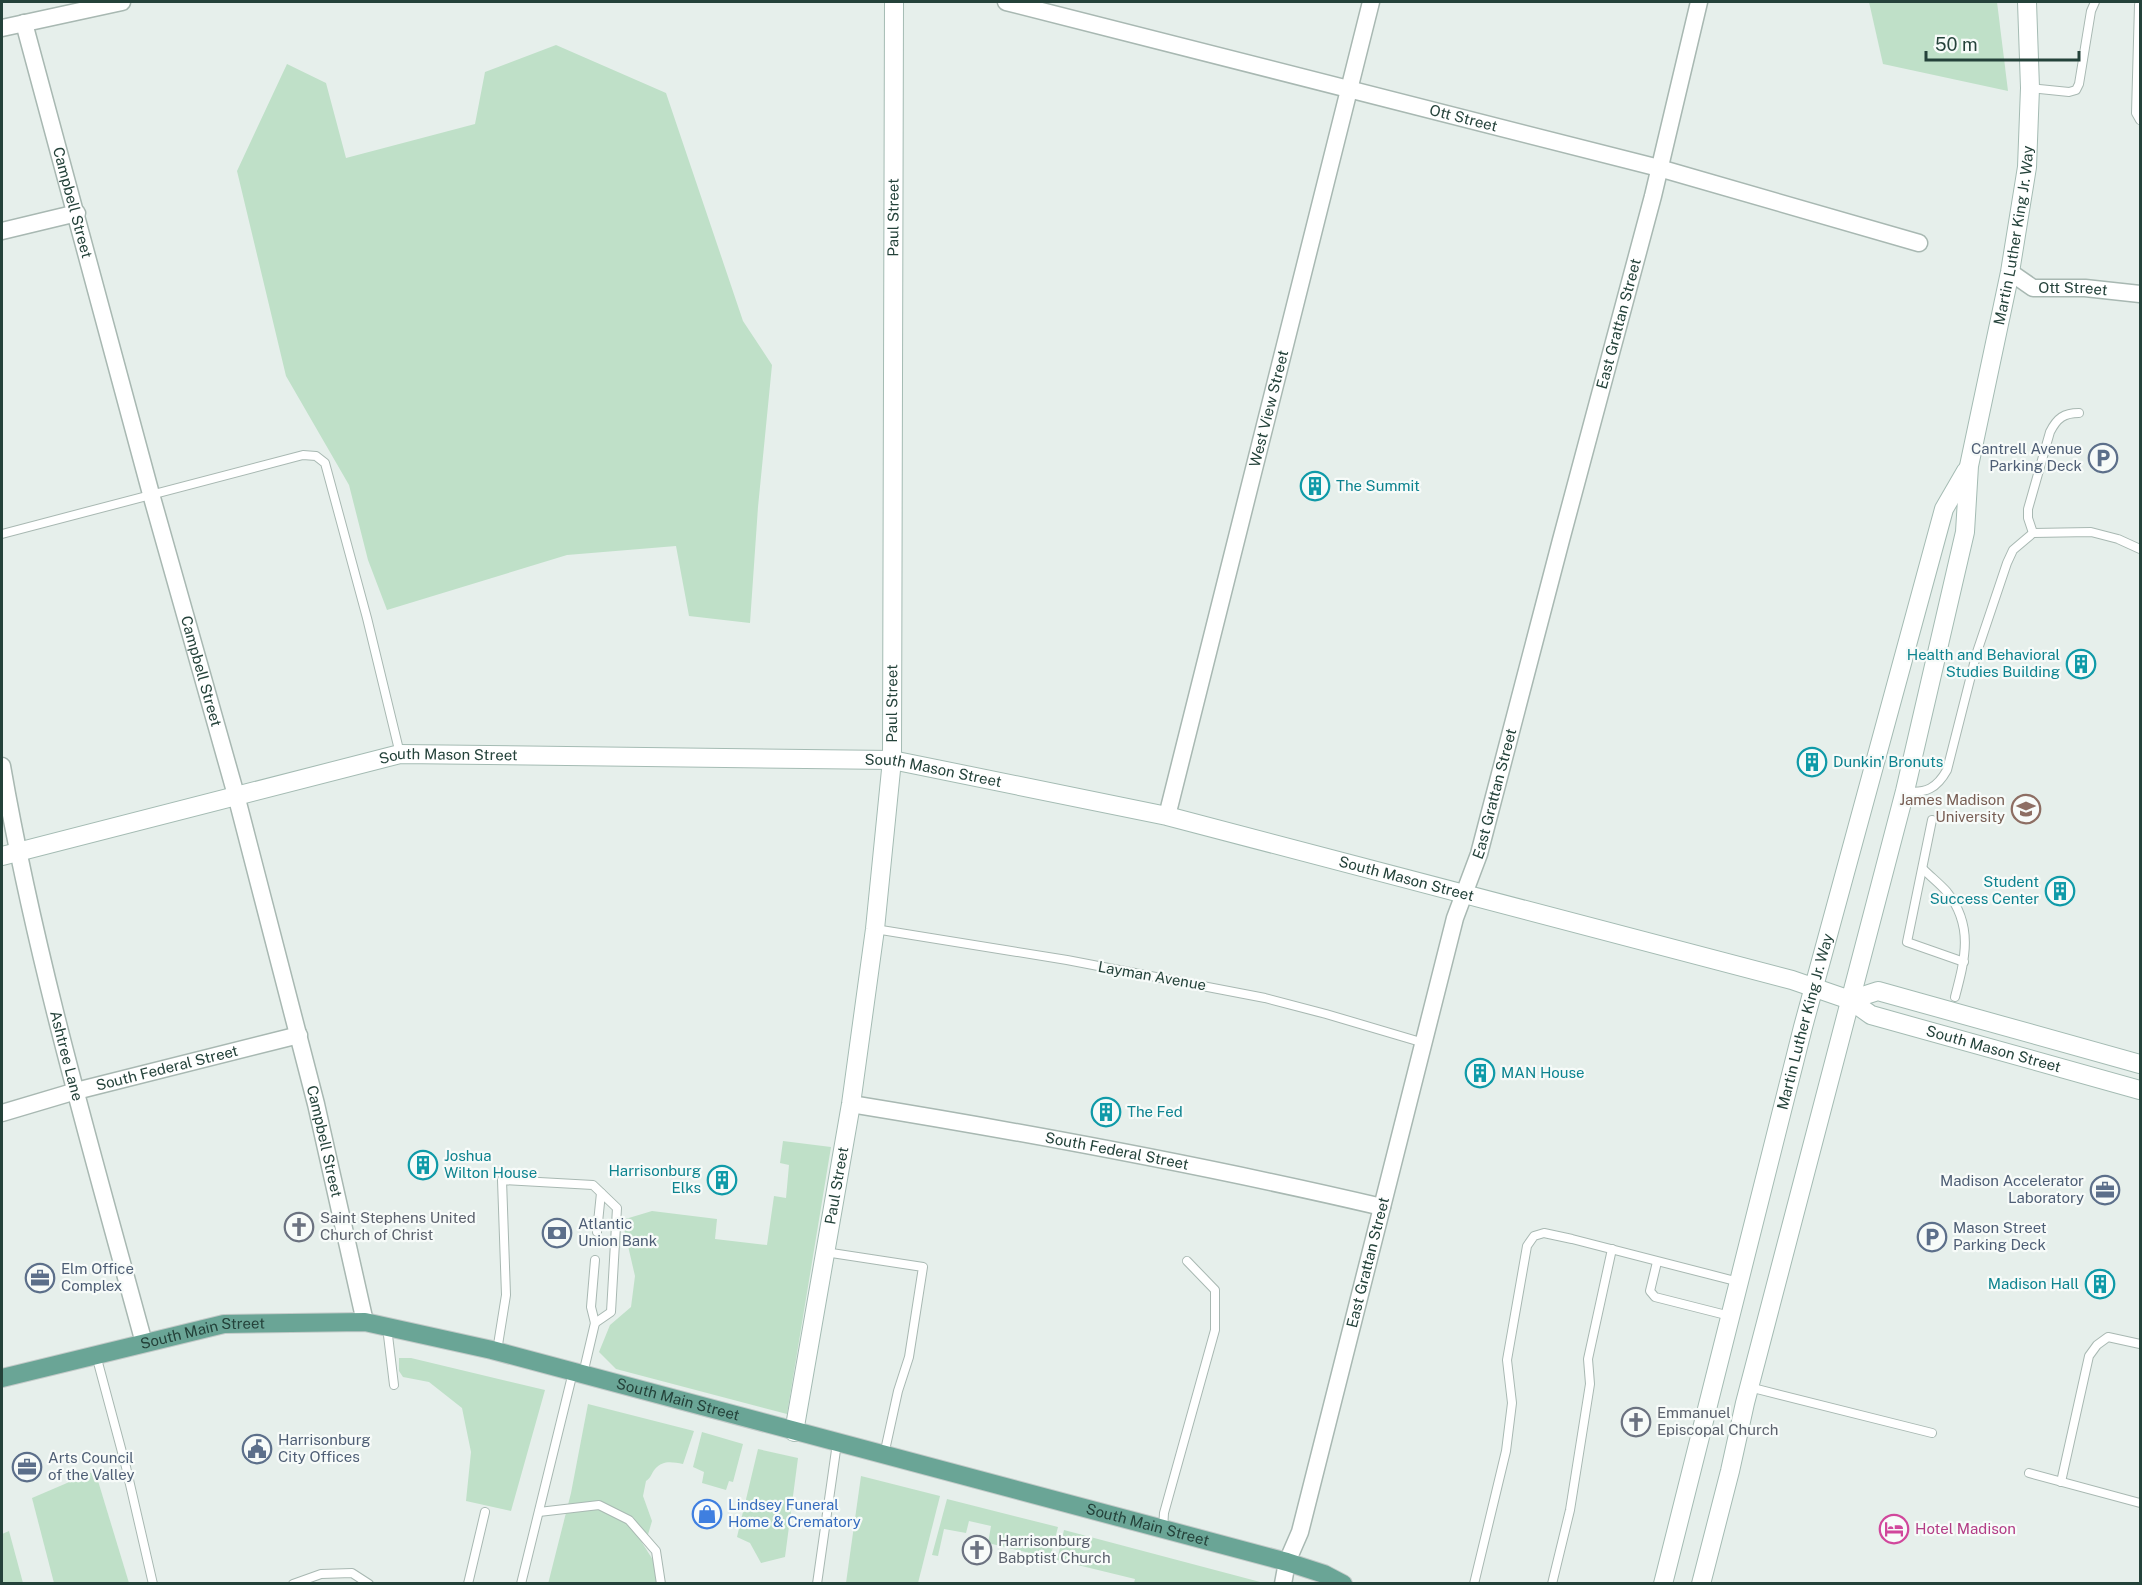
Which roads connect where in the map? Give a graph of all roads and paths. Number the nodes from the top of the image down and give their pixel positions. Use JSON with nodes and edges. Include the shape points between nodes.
{"nodes":[{"id":1,"x":122,"y":2,"type":"edge"},
{"id":2,"x":894,"y":2,"type":"edge"},
{"id":3,"x":1006,"y":2,"type":"edge"},
{"id":4,"x":1371,"y":2,"type":"edge"},
{"id":5,"x":1699,"y":2,"type":"edge"},
{"id":6,"x":2026,"y":2,"type":"edge"},
{"id":7,"x":2095,"y":2,"type":"edge"},
{"id":8,"x":2130,"y":2,"type":"edge"},
{"id":9,"x":2140,"y":5,"type":"edge"},
{"id":10,"x":24,"y":23,"type":"junction"},
{"id":11,"x":2,"y":28,"type":"edge"},
{"id":12,"x":2030,"y":88,"type":"junction"},
{"id":13,"x":1349,"y":89,"type":"junction"},
{"id":14,"x":2140,"y":120,"type":"edge"},
{"id":15,"x":1659,"y":168,"type":"junction"},
{"id":16,"x":77,"y":213,"type":"junction"},
{"id":17,"x":2,"y":231,"type":"edge"},
{"id":18,"x":1919,"y":243,"type":"dead end"},
{"id":19,"x":2010,"y":272,"type":"junction"},
{"id":20,"x":2140,"y":294,"type":"edge"},
{"id":21,"x":2079,"y":413,"type":"dead end"},
{"id":22,"x":1969,"y":466,"type":"junction"},
{"id":23,"x":151,"y":494,"type":"junction"},
{"id":24,"x":2033,"y":533,"type":"junction"},
{"id":25,"x":2,"y":534,"type":"edge"},
{"id":26,"x":2140,"y":549,"type":"edge"},
{"id":27,"x":400,"y":754,"type":"junction"},
{"id":28,"x":892,"y":760,"type":"junction"},
{"id":29,"x":2,"y":766,"type":"edge"},
{"id":30,"x":1905,"y":791,"type":"junction"},
{"id":31,"x":236,"y":795,"type":"junction"},
{"id":32,"x":1167,"y":816,"type":"junction"},
{"id":33,"x":1932,"y":820,"type":"dead end"},
{"id":34,"x":9,"y":854,"type":"edge"},
{"id":35,"x":1923,"y":869,"type":"junction"},
{"id":36,"x":1464,"y":894,"type":"junction"},
{"id":37,"x":875,"y":929,"type":"junction"},
{"id":38,"x":1964,"y":962,"type":"junction"},
{"id":39,"x":1814,"y":987,"type":"junction"},
{"id":40,"x":1955,"y":997,"type":"dead end"},
{"id":41,"x":1850,"y":1000,"type":"junction"},
{"id":42,"x":299,"y":1035,"type":"junction"},
{"id":43,"x":1424,"y":1043,"type":"junction"},
{"id":44,"x":2140,"y":1064,"type":"edge"},
{"id":45,"x":2140,"y":1090,"type":"edge"},
{"id":46,"x":76,"y":1091,"type":"junction"},
{"id":47,"x":850,"y":1104,"type":"junction"},
{"id":48,"x":2,"y":1113,"type":"edge"},
{"id":49,"x":601,"y":1193,"type":"junction"},
{"id":50,"x":1382,"y":1207,"type":"junction"},
{"id":51,"x":597,"y":1232,"type":"dead end"},
{"id":52,"x":1612,"y":1249,"type":"junction"},
{"id":53,"x":825,"y":1252,"type":"junction"},
{"id":54,"x":595,"y":1260,"type":"dead end"},
{"id":55,"x":1187,"y":1261,"type":"dead end"},
{"id":56,"x":1657,"y":1262,"type":"junction"},
{"id":57,"x":1739,"y":1282,"type":"junction"},
{"id":58,"x":1730,"y":1316,"type":"junction"},
{"id":59,"x":365,"y":1322,"type":"junction"},
{"id":60,"x":595,"y":1323,"type":"junction"},
{"id":61,"x":387,"y":1326,"type":"junction"},
{"id":62,"x":144,"y":1343,"type":"junction"},
{"id":63,"x":2140,"y":1344,"type":"edge"},
{"id":64,"x":497,"y":1351,"type":"junction"},
{"id":65,"x":96,"y":1354,"type":"junction"},
{"id":66,"x":578,"y":1373,"type":"junction"},
{"id":67,"x":2,"y":1378,"type":"edge"},
{"id":68,"x":394,"y":1385,"type":"dead end"},
{"id":69,"x":1749,"y":1387,"type":"junction"},
{"id":70,"x":794,"y":1431,"type":"junction"},
{"id":71,"x":1932,"y":1433,"type":"dead end"},
{"id":72,"x":837,"y":1443,"type":"junction"},
{"id":73,"x":884,"y":1455,"type":"junction"},
{"id":74,"x":2029,"y":1473,"type":"dead end"},
{"id":75,"x":2061,"y":1482,"type":"junction"},
{"id":76,"x":2140,"y":1503,"type":"edge"},
{"id":77,"x":484,"y":1512,"type":"dead end"},
{"id":78,"x":539,"y":1512,"type":"junction"},
{"id":79,"x":1163,"y":1529,"type":"junction"},
{"id":80,"x":1287,"y":1562,"type":"junction"},
{"id":81,"x":153,"y":1584,"type":"edge"},
{"id":82,"x":293,"y":1584,"type":"edge"},
{"id":83,"x":369,"y":1584,"type":"edge"},
{"id":84,"x":468,"y":1584,"type":"edge"},
{"id":85,"x":522,"y":1584,"type":"edge"},
{"id":86,"x":661,"y":1584,"type":"edge"},
{"id":87,"x":817,"y":1584,"type":"edge"},
{"id":88,"x":1282,"y":1584,"type":"edge"},
{"id":89,"x":1343,"y":1584,"type":"edge"},
{"id":90,"x":1474,"y":1584,"type":"edge"},
{"id":91,"x":1552,"y":1584,"type":"edge"},
{"id":92,"x":1663,"y":1584,"type":"edge"},
{"id":93,"x":1701,"y":1584,"type":"edge"}],
"edges":[{"from":1,"to":10,"type":"street"},
{"from":2,"to":28,"type":"main road","name":"Paul Street"},
{"from":3,"to":13,"type":"street","name":"Ott Street"},
{"from":4,"to":13,"type":"street","name":"West View Street"},
{"from":5,"to":15,"type":"street","name":"East Grattan Street"},
{"from":6,"to":12,"type":"main road","name":"Martin Luther King Jr. Way"},
{"from":7,"to":12,"type":"lane","via":[[2076,90]]},
{"from":8,"to":9,"type":"lane"},
{"from":9,"to":14,"type":"lane","via":[[2136,113]]},
{"from":10,"to":11,"type":"street"},
{"from":10,"to":16,"type":"street","name":"Campbell Street"},
{"from":12,"to":19,"type":"main road","name":"Martin Luther King Jr. Way","via":[[2027,167]]},
{"from":13,"to":15,"type":"street","name":"Ott Street"},
{"from":13,"to":32,"type":"street","name":"West View Street"},
{"from":15,"to":18,"type":"street","name":"Ott Street"},
{"from":15,"to":36,"type":"street","name":"East Grattan Street","via":[[1479,854]]},
{"from":16,"to":17,"type":"street"},
{"from":16,"to":23,"type":"street","name":"Campbell Street"},
{"from":19,"to":20,"type":"street","name":"Ott Street","via":[[2033,288]]},
{"from":19,"to":22,"type":"main road","name":"Martin Luther King Jr. Way"},
{"from":21,"to":24,"type":"lane","via":[[2061,416],[2050,432],[2028,509]]},
{"from":22,"to":30,"type":"main road","name":"Martin Luther King Jr. Way","via":[[1965,532]]},
{"from":22,"to":39,"type":"main road","name":"Martin Luther King Jr. Way","via":[[1944,509]]},
{"from":23,"to":25,"type":"lane"},
{"from":23,"to":27,"type":"lane","via":[[307,454],[323,460]]},
{"from":23,"to":31,"type":"street","name":"Campbell Street"},
{"from":24,"to":26,"type":"lane","via":[[2091,532],[2118,538]]},
{"from":24,"to":30,"type":"lane","via":[[2013,550],[2007,563],[1977,652],[1947,770],[1932,789]]},
{"from":27,"to":28,"type":"main road","name":"South Mason Street"},
{"from":27,"to":31,"type":"main road","name":"South Mason Street"},
{"from":28,"to":32,"type":"main road","name":"South Mason Street"},
{"from":28,"to":37,"type":"main road","name":"Paul Street"},
{"from":29,"to":34,"type":"street","name":"Ashtree Lane"},
{"from":30,"to":41,"type":"main road","name":"Martin Luther King Jr. Way"},
{"from":31,"to":34,"type":"main road","name":"South Mason Street"},
{"from":31,"to":42,"type":"street","name":"Campbell Street"},
{"from":32,"to":36,"type":"main road","name":"South Mason Street"},
{"from":33,"to":35,"type":"lane"},
{"from":34,"to":46,"type":"street","name":"Ashtree Lane"},
{"from":35,"to":38,"type":"lane","via":[[1955,905],[1966,939]]},
{"from":35,"to":38,"type":"lane","via":[[1907,942]]},
{"from":36,"to":39,"type":"main road","name":"South Mason Street"},
{"from":36,"to":43,"type":"street","name":"East Grattan Street"},
{"from":37,"to":43,"type":"lane","name":"Layman Avenue","via":[[1265,998]]},
{"from":37,"to":47,"type":"main road","name":"Paul Street"},
{"from":38,"to":40,"type":"lane"},
{"from":39,"to":41,"type":"main road","name":"South Mason Street"},
{"from":39,"to":57,"type":"main road","name":"Martin Luther King Jr. Way"},
{"from":41,"to":44,"type":"main road","name":"South Mason Street","via":[[1878,991]]},
{"from":41,"to":45,"type":"main road","name":"South Mason Street","via":[[1871,1015]]},
{"from":41,"to":69,"type":"main road","name":"Martin Luther King Jr. Way"},
{"from":42,"to":46,"type":"street","name":"South Federal Street"},
{"from":42,"to":59,"type":"street","name":"Campbell Street"},
{"from":43,"to":50,"type":"street","name":"East Grattan Street"},
{"from":46,"to":48,"type":"street","name":"South Federal Street"},
{"from":46,"to":62,"type":"street","name":"Ashtree Lane"},
{"from":47,"to":50,"type":"street","name":"South Federal Street","via":[[1085,1144]]},
{"from":47,"to":53,"type":"main road","name":"Paul Street"},
{"from":49,"to":51,"type":"lane"},
{"from":49,"to":60,"type":"lane","via":[[617,1208],[611,1312]]},
{"from":49,"to":64,"type":"lane","via":[[593,1185],[502,1180],[506,1295]]},
{"from":50,"to":80,"type":"street","name":"East Grattan Street","via":[[1300,1532]]},
{"from":52,"to":56,"type":"lane"},
{"from":52,"to":90,"type":"lane","via":[[1544,1233],[1534,1236],[1527,1246],[1507,1360],[1512,1403],[1506,1451]]},
{"from":52,"to":91,"type":"lane","via":[[1588,1359],[1590,1384],[1570,1510]]},
{"from":53,"to":70,"type":"main road","name":"Paul Street"},
{"from":53,"to":73,"type":"lane","via":[[923,1267],[909,1357]]},
{"from":54,"to":60,"type":"lane","via":[[591,1307]]},
{"from":55,"to":79,"type":"lane","via":[[1215,1290],[1215,1330],[1164,1513]]},
{"from":56,"to":57,"type":"lane"},
{"from":56,"to":58,"type":"lane","via":[[1650,1291],[1655,1297]]},
{"from":57,"to":58,"type":"main road","name":"Martin Luther King Jr. Way"},
{"from":58,"to":92,"type":"main road","name":"Martin Luther King Jr. Way"},
{"from":59,"to":61,"type":"main road","name":"South Main Street"},
{"from":59,"to":62,"type":"main road","name":"South Main Street","via":[[224,1324]]},
{"from":60,"to":66,"type":"lane"},
{"from":61,"to":64,"type":"main road","name":"South Main Street"},
{"from":61,"to":68,"type":"lane"},
{"from":62,"to":65,"type":"main road","name":"South Main Street"},
{"from":63,"to":75,"type":"lane","via":[[2108,1337],[2089,1356]]},
{"from":64,"to":66,"type":"main road","name":"South Main Street"},
{"from":65,"to":67,"type":"main road","name":"South Main Street"},
{"from":65,"to":81,"type":"lane"},
{"from":66,"to":70,"type":"main road","name":"South Main Street"},
{"from":66,"to":78,"type":"lane"},
{"from":69,"to":71,"type":"lane"},
{"from":69,"to":93,"type":"main road","name":"Martin Luther King Jr. Way"},
{"from":70,"to":72,"type":"main road","name":"South Main Street"},
{"from":72,"to":73,"type":"main road","name":"South Main Street"},
{"from":72,"to":87,"type":"lane"},
{"from":73,"to":79,"type":"main road","name":"South Main Street"},
{"from":74,"to":75,"type":"lane"},
{"from":75,"to":76,"type":"lane"},
{"from":77,"to":84,"type":"lane"},
{"from":78,"to":85,"type":"lane"},
{"from":78,"to":86,"type":"lane","via":[[599,1504],[629,1520],[656,1551]]},
{"from":79,"to":80,"type":"main road","name":"South Main Street"},
{"from":80,"to":88,"type":"street","name":"East Grattan Street"},
{"from":80,"to":89,"type":"main road","name":"South Main Street"},
{"from":82,"to":83,"type":"lane","via":[[321,1574],[352,1573]]}]}
